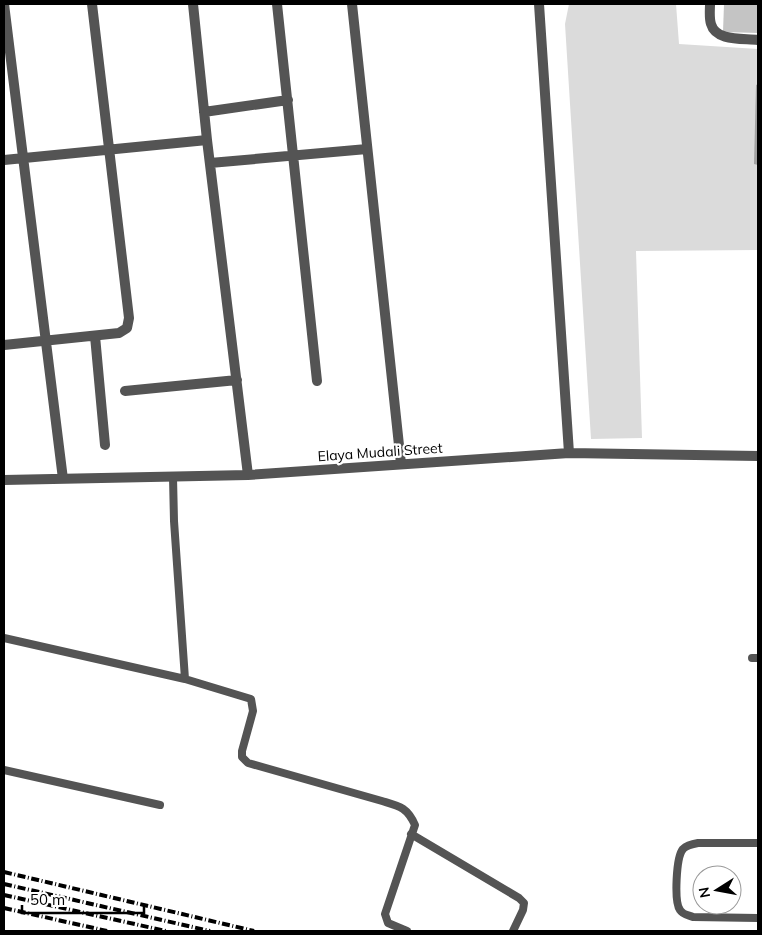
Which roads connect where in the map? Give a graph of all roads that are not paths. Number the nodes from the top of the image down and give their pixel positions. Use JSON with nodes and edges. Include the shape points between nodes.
{"nodes":[{"id":1,"x":4,"y":4,"type":"edge"},
{"id":2,"x":92,"y":4,"type":"edge"},
{"id":3,"x":193,"y":4,"type":"edge"},
{"id":4,"x":278,"y":4,"type":"edge"},
{"id":5,"x":352,"y":4,"type":"edge"},
{"id":6,"x":539,"y":4,"type":"edge"},
{"id":7,"x":710,"y":4,"type":"edge"},
{"id":8,"x":758,"y":40,"type":"edge"},
{"id":9,"x":288,"y":100,"type":"junction"},
{"id":10,"x":204,"y":112,"type":"junction"},
{"id":11,"x":207,"y":140,"type":"junction"},
{"id":12,"x":110,"y":149,"type":"junction"},
{"id":13,"x":367,"y":149,"type":"junction"},
{"id":14,"x":293,"y":156,"type":"junction"},
{"id":15,"x":23,"y":158,"type":"junction"},
{"id":16,"x":4,"y":160,"type":"edge"},
{"id":17,"x":210,"y":163,"type":"junction"},
{"id":18,"x":95,"y":336,"type":"junction"},
{"id":19,"x":47,"y":341,"type":"junction"},
{"id":20,"x":4,"y":346,"type":"edge"},
{"id":21,"x":237,"y":380,"type":"junction"},
{"id":22,"x":317,"y":381,"type":"dead end"},
{"id":23,"x":125,"y":390,"type":"dead end"},
{"id":24,"x":105,"y":445,"type":"dead end"},
{"id":25,"x":569,"y":453,"type":"junction"},
{"id":26,"x":758,"y":456,"type":"edge"},
{"id":27,"x":401,"y":464,"type":"junction"},
{"id":28,"x":248,"y":475,"type":"junction"},
{"id":29,"x":174,"y":477,"type":"junction"},
{"id":30,"x":64,"y":479,"type":"junction"},
{"id":31,"x":4,"y":480,"type":"edge"},
{"id":32,"x":4,"y":638,"type":"edge"},
{"id":33,"x":185,"y":679,"type":"junction"},
{"id":34,"x":4,"y":770,"type":"edge"},
{"id":35,"x":160,"y":805,"type":"dead end"},
{"id":36,"x":411,"y":834,"type":"junction"},
{"id":37,"x":758,"y":843,"type":"edge"},
{"id":38,"x":758,"y":918,"type":"edge"},
{"id":39,"x":407,"y":931,"type":"edge"},
{"id":40,"x":513,"y":931,"type":"edge"}],
"edges":[{"from":1,"to":15,"type":"street"},
{"from":2,"to":12,"type":"street"},
{"from":3,"to":10,"type":"street"},
{"from":4,"to":9,"type":"street"},
{"from":5,"to":13,"type":"street"},
{"from":6,"to":25,"type":"street"},
{"from":7,"to":8,"type":"street","via":[[711,25],[716,34]]},
{"from":9,"to":10,"type":"street"},
{"from":9,"to":14,"type":"street"},
{"from":10,"to":11,"type":"street"},
{"from":11,"to":12,"type":"street"},
{"from":11,"to":17,"type":"street"},
{"from":12,"to":15,"type":"street"},
{"from":12,"to":18,"type":"street","via":[[129,318],[128,328],[120,333]]},
{"from":13,"to":14,"type":"street"},
{"from":13,"to":27,"type":"street"},
{"from":14,"to":17,"type":"street"},
{"from":14,"to":22,"type":"street"},
{"from":15,"to":16,"type":"street"},
{"from":15,"to":19,"type":"street"},
{"from":17,"to":21,"type":"street"},
{"from":18,"to":19,"type":"street"},
{"from":18,"to":24,"type":"street"},
{"from":19,"to":20,"type":"street"},
{"from":19,"to":30,"type":"street"},
{"from":21,"to":23,"type":"street"},
{"from":21,"to":28,"type":"street"},
{"from":25,"to":26,"type":"street","name":"Elaya Mudali Street"},
{"from":25,"to":27,"type":"street","name":"Elaya Mudali Street"},
{"from":27,"to":28,"type":"street","name":"Elaya Mudali Street"},
{"from":28,"to":29,"type":"street","name":"Elaya Mudali Street"},
{"from":29,"to":30,"type":"street","name":"Elaya Mudali Street"},
{"from":29,"to":33,"type":"lane"},
{"from":30,"to":31,"type":"street","name":"Elaya Mudali Street"},
{"from":32,"to":33,"type":"lane"},
{"from":33,"to":36,"type":"lane","via":[[251,700],[253,711],[242,751],[242,757],[248,763],[403,808],[415,825]]},
{"from":34,"to":35,"type":"lane"},
{"from":36,"to":39,"type":"lane","via":[[384,914],[388,923]]},
{"from":36,"to":40,"type":"lane","via":[[519,898],[524,903],[523,910]]},
{"from":37,"to":38,"type":"lane","via":[[688,845],[678,860],[677,900],[685,915],[694,917]]}]}
